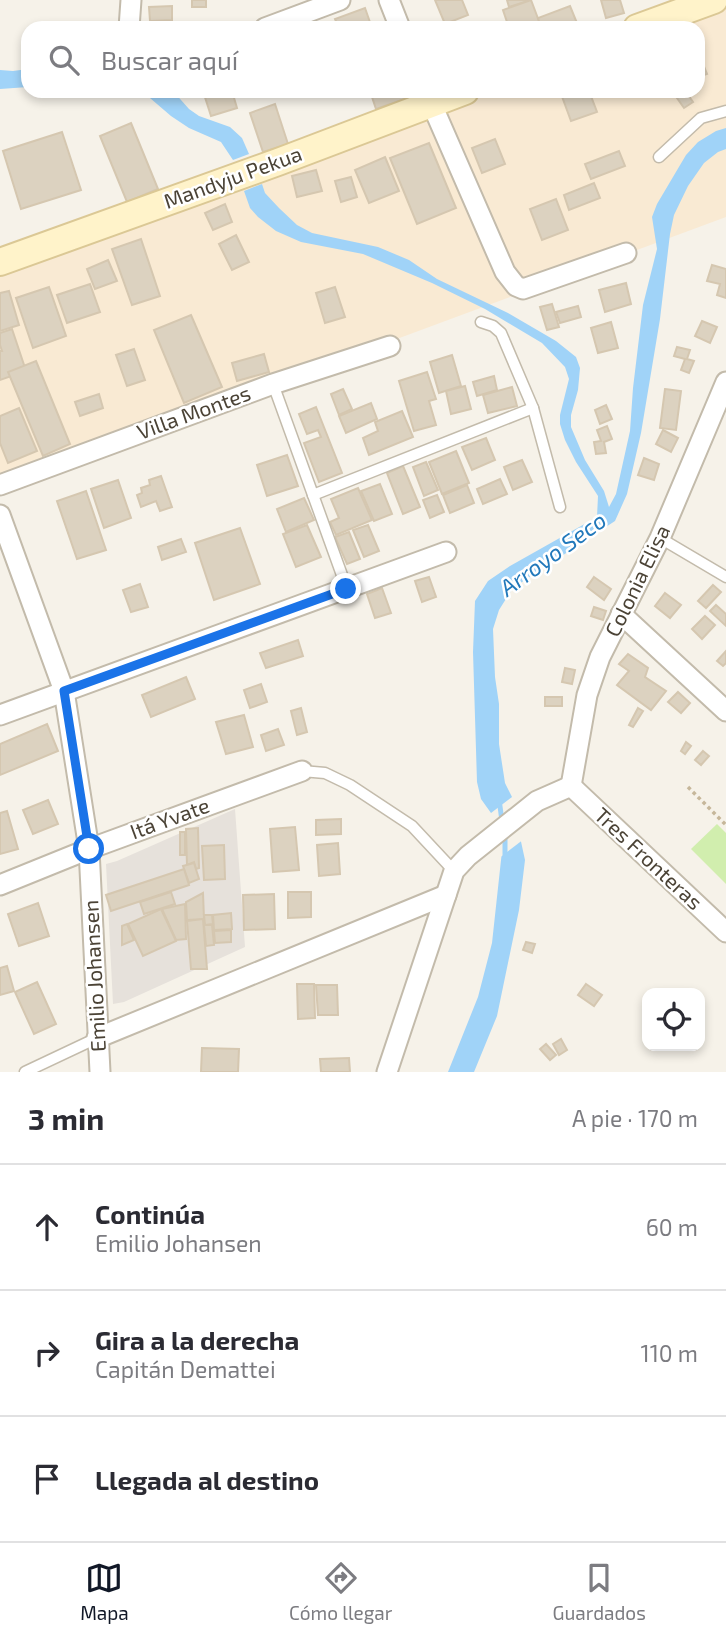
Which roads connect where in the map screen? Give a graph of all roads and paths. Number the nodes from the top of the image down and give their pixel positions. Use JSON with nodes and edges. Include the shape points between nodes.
{"nodes":[{"id":1,"x":131,"y":0,"type":"edge"},
{"id":2,"x":340,"y":0,"type":"edge"},
{"id":3,"x":389,"y":0,"type":"edge"},
{"id":4,"x":712,"y":0,"type":"edge"},
{"id":5,"x":130,"y":21,"type":"edge"},
{"id":6,"x":284,"y":21,"type":"edge"},
{"id":7,"x":397,"y":21,"type":"edge"},
{"id":8,"x":656,"y":21,"type":"edge"},
{"id":9,"x":426,"y":98,"type":"edge"},
{"id":10,"x":428,"y":98,"type":"edge"},
{"id":11,"x":726,"y":111,"type":"edge"},
{"id":12,"x":659,"y":157,"type":"dead end"},
{"id":13,"x":626,"y":253,"type":"dead end"},
{"id":14,"x":0,"y":262,"type":"edge"},
{"id":15,"x":481,"y":322,"type":"dead end"},
{"id":16,"x":390,"y":346,"type":"dead end"},
{"id":17,"x":726,"y":382,"type":"edge"},
{"id":18,"x":274,"y":384,"type":"junction"},
{"id":19,"x":533,"y":408,"type":"junction"},
{"id":20,"x":0,"y":485,"type":"edge"},
{"id":21,"x":313,"y":495,"type":"junction"},
{"id":22,"x":559,"y":506,"type":"dead end"},
{"id":23,"x":0,"y":515,"type":"edge"},
{"id":24,"x":660,"y":538,"type":"junction"},
{"id":25,"x":446,"y":552,"type":"dead end"},
{"id":26,"x":726,"y":577,"type":"edge"},
{"id":27,"x":346,"y":589,"type":"junction"},
{"id":28,"x":621,"y":614,"type":"junction"},
{"id":29,"x":64,"y":691,"type":"junction"},
{"id":30,"x":726,"y":711,"type":"edge"},
{"id":31,"x":0,"y":715,"type":"edge"},
{"id":32,"x":302,"y":771,"type":"joint"},
{"id":33,"x":570,"y":786,"type":"junction"},
{"id":34,"x":688,"y":787,"type":"dead end"},
{"id":35,"x":726,"y":825,"type":"edge"},
{"id":36,"x":89,"y":849,"type":"junction"},
{"id":37,"x":454,"y":871,"type":"junction"},
{"id":38,"x":0,"y":885,"type":"edge"},
{"id":39,"x":446,"y":895,"type":"junction"},
{"id":40,"x":726,"y":932,"type":"edge"},
{"id":41,"x":97,"y":1038,"type":"junction"},
{"id":42,"x":25,"y":1072,"type":"edge"},
{"id":43,"x":100,"y":1072,"type":"edge"},
{"id":44,"x":387,"y":1072,"type":"edge"}],
"edges":[{"from":1,"to":5,"type":"street"},
{"from":2,"to":6,"type":"street"},
{"from":3,"to":7,"type":"street"},
{"from":4,"to":8,"type":"street"},
{"from":9,"to":14,"type":"street","name":"Mandyju Pekua","via":[[278,162]]},
{"from":10,"to":13,"type":"street","via":[[505,272],[516,286],[523,289]]},
{"from":11,"to":12,"type":"lane","via":[[701,118]]},
{"from":15,"to":19,"type":"lane","via":[[501,333]]},
{"from":16,"to":18,"type":"street","name":"Villa Montes"},
{"from":17,"to":24,"type":"street","name":"Colonia Elisa"},
{"from":18,"to":20,"type":"street","name":"Villa Montes"},
{"from":18,"to":21,"type":"lane"},
{"from":19,"to":21,"type":"lane"},
{"from":19,"to":22,"type":"lane"},
{"from":21,"to":27,"type":"lane"},
{"from":23,"to":29,"type":"street","name":"Emilio Johansen"},
{"from":24,"to":26,"type":"lane"},
{"from":24,"to":28,"type":"street","name":"Colonia Elisa"},
{"from":25,"to":27,"type":"street"},
{"from":27,"to":29,"type":"street"},
{"from":28,"to":30,"type":"street"},
{"from":28,"to":33,"type":"street","name":"Colonia Elisa","via":[[587,695]]},
{"from":29,"to":31,"type":"street"},
{"from":29,"to":36,"type":"street","name":"Emilio Johansen"},
{"from":32,"to":36,"type":"street","name":"Itá Yvate"},
{"from":32,"to":37,"type":"lane","via":[[325,773],[350,785],[412,826]]},
{"from":33,"to":37,"type":"street","via":[[537,801]]},
{"from":33,"to":40,"type":"street","name":"Tres Fronteras"},
{"from":34,"to":35,"type":"path"},
{"from":36,"to":38,"type":"street","name":"Itá Yvate"},
{"from":36,"to":41,"type":"street","name":"Emilio Johansen"},
{"from":37,"to":39,"type":"street"},
{"from":39,"to":41,"type":"street"},
{"from":39,"to":44,"type":"street"},
{"from":41,"to":42,"type":"lane"},
{"from":41,"to":43,"type":"street","name":"Emilio Johansen"}]}
